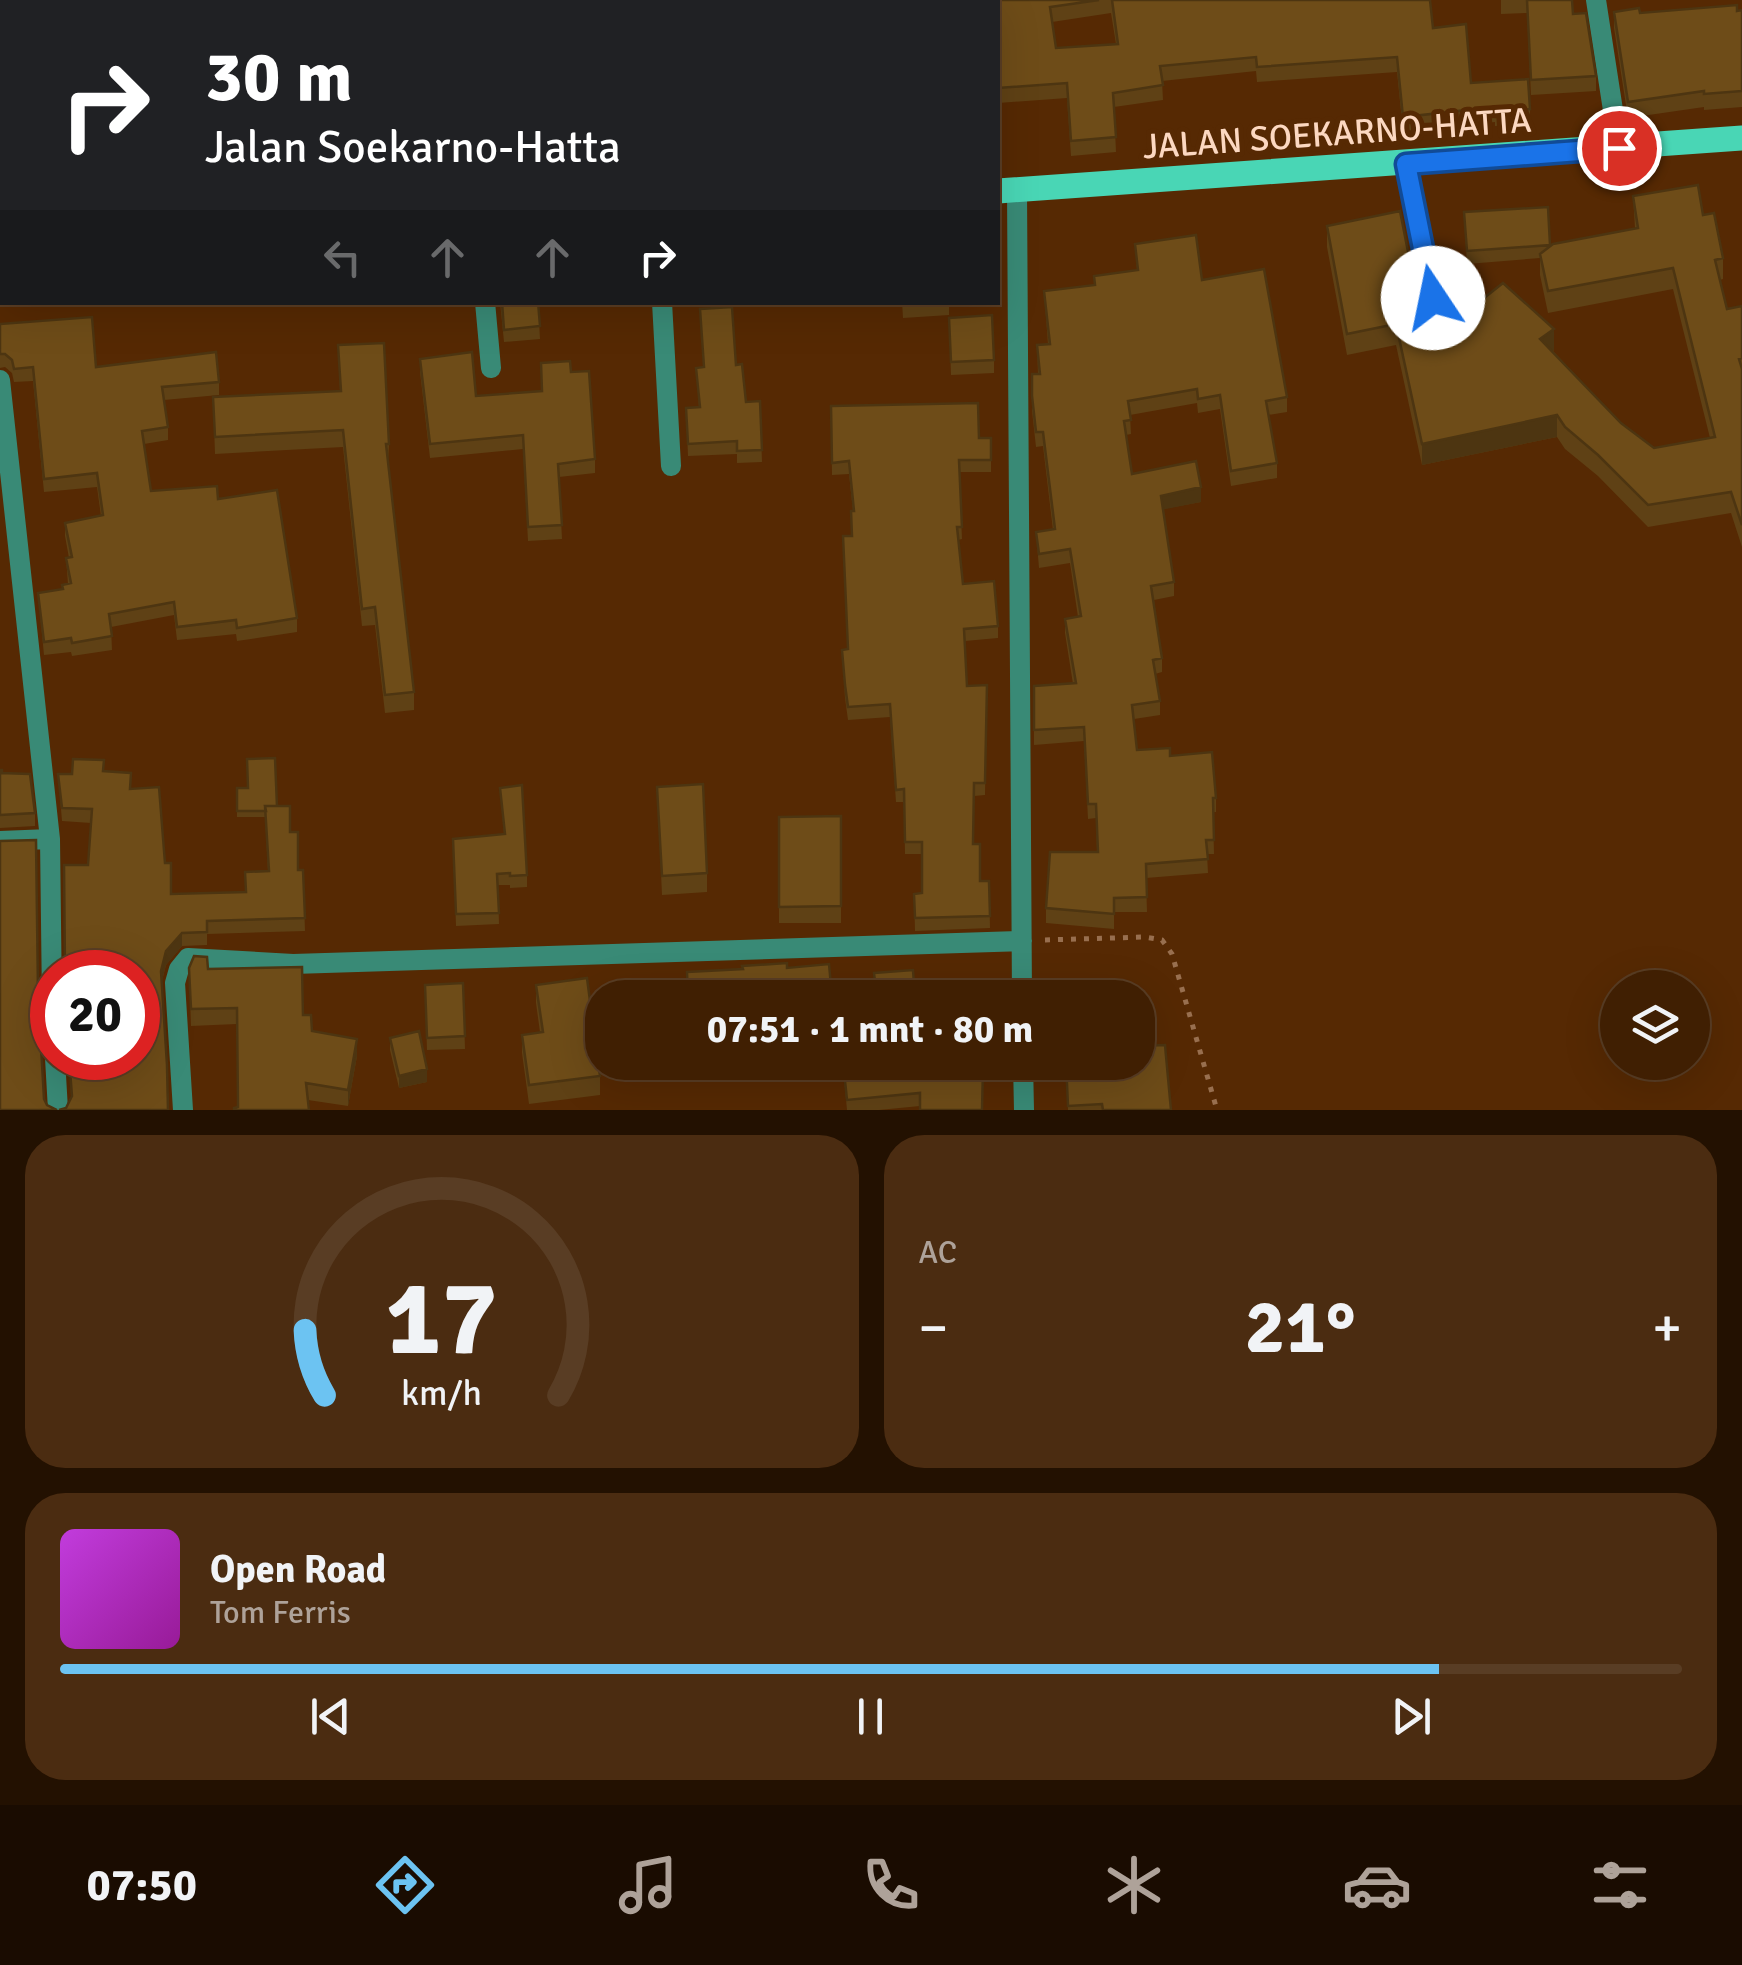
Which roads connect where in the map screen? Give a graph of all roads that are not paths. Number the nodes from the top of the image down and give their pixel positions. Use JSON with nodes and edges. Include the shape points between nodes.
{"nodes":[{"id":1,"x":1596,"y":0,"type":"edge"},
{"id":2,"x":1742,"y":138,"type":"edge"},
{"id":3,"x":1619,"y":148,"type":"junction"},
{"id":4,"x":1406,"y":164,"type":"junction"},
{"id":5,"x":1007,"y":191,"type":"edge"},
{"id":6,"x":1433,"y":298,"type":"dead end"},
{"id":7,"x":486,"y":305,"type":"edge"},
{"id":8,"x":662,"y":305,"type":"edge"},
{"id":9,"x":491,"y":368,"type":"dead end"},
{"id":10,"x":0,"y":380,"type":"edge"},
{"id":11,"x":671,"y":466,"type":"dead end"},
{"id":12,"x":50,"y":839,"type":"junction"},
{"id":13,"x":0,"y":841,"type":"edge"},
{"id":14,"x":1022,"y":940,"type":"junction"},
{"id":15,"x":51,"y":950,"type":"edge"},
{"id":16,"x":1022,"y":980,"type":"edge"},
{"id":17,"x":56,"y":1080,"type":"edge"},
{"id":18,"x":1023,"y":1080,"type":"edge"},
{"id":19,"x":58,"y":1110,"type":"edge"},
{"id":20,"x":183,"y":1110,"type":"edge"},
{"id":21,"x":1024,"y":1110,"type":"edge"}],
"edges":[{"from":1,"to":3,"type":"street"},
{"from":2,"to":3,"type":"main road","name":"JALAN SOEKARNO-HATTA"},
{"from":3,"to":4,"type":"main road","name":"JALAN SOEKARNO-HATTA"},
{"from":4,"to":5,"type":"main road","name":"JALAN SOEKARNO-HATTA"},
{"from":4,"to":6,"type":"lane"},
{"from":5,"to":14,"type":"street"},
{"from":7,"to":9,"type":"street"},
{"from":8,"to":11,"type":"street"},
{"from":10,"to":12,"type":"street"},
{"from":12,"to":13,"type":"street"},
{"from":12,"to":15,"type":"street"},
{"from":14,"to":16,"type":"street"},
{"from":14,"to":20,"type":"street","via":[[293,964],[188,958],[176,983]]},
{"from":17,"to":19,"type":"street"},
{"from":18,"to":21,"type":"street"}]}
